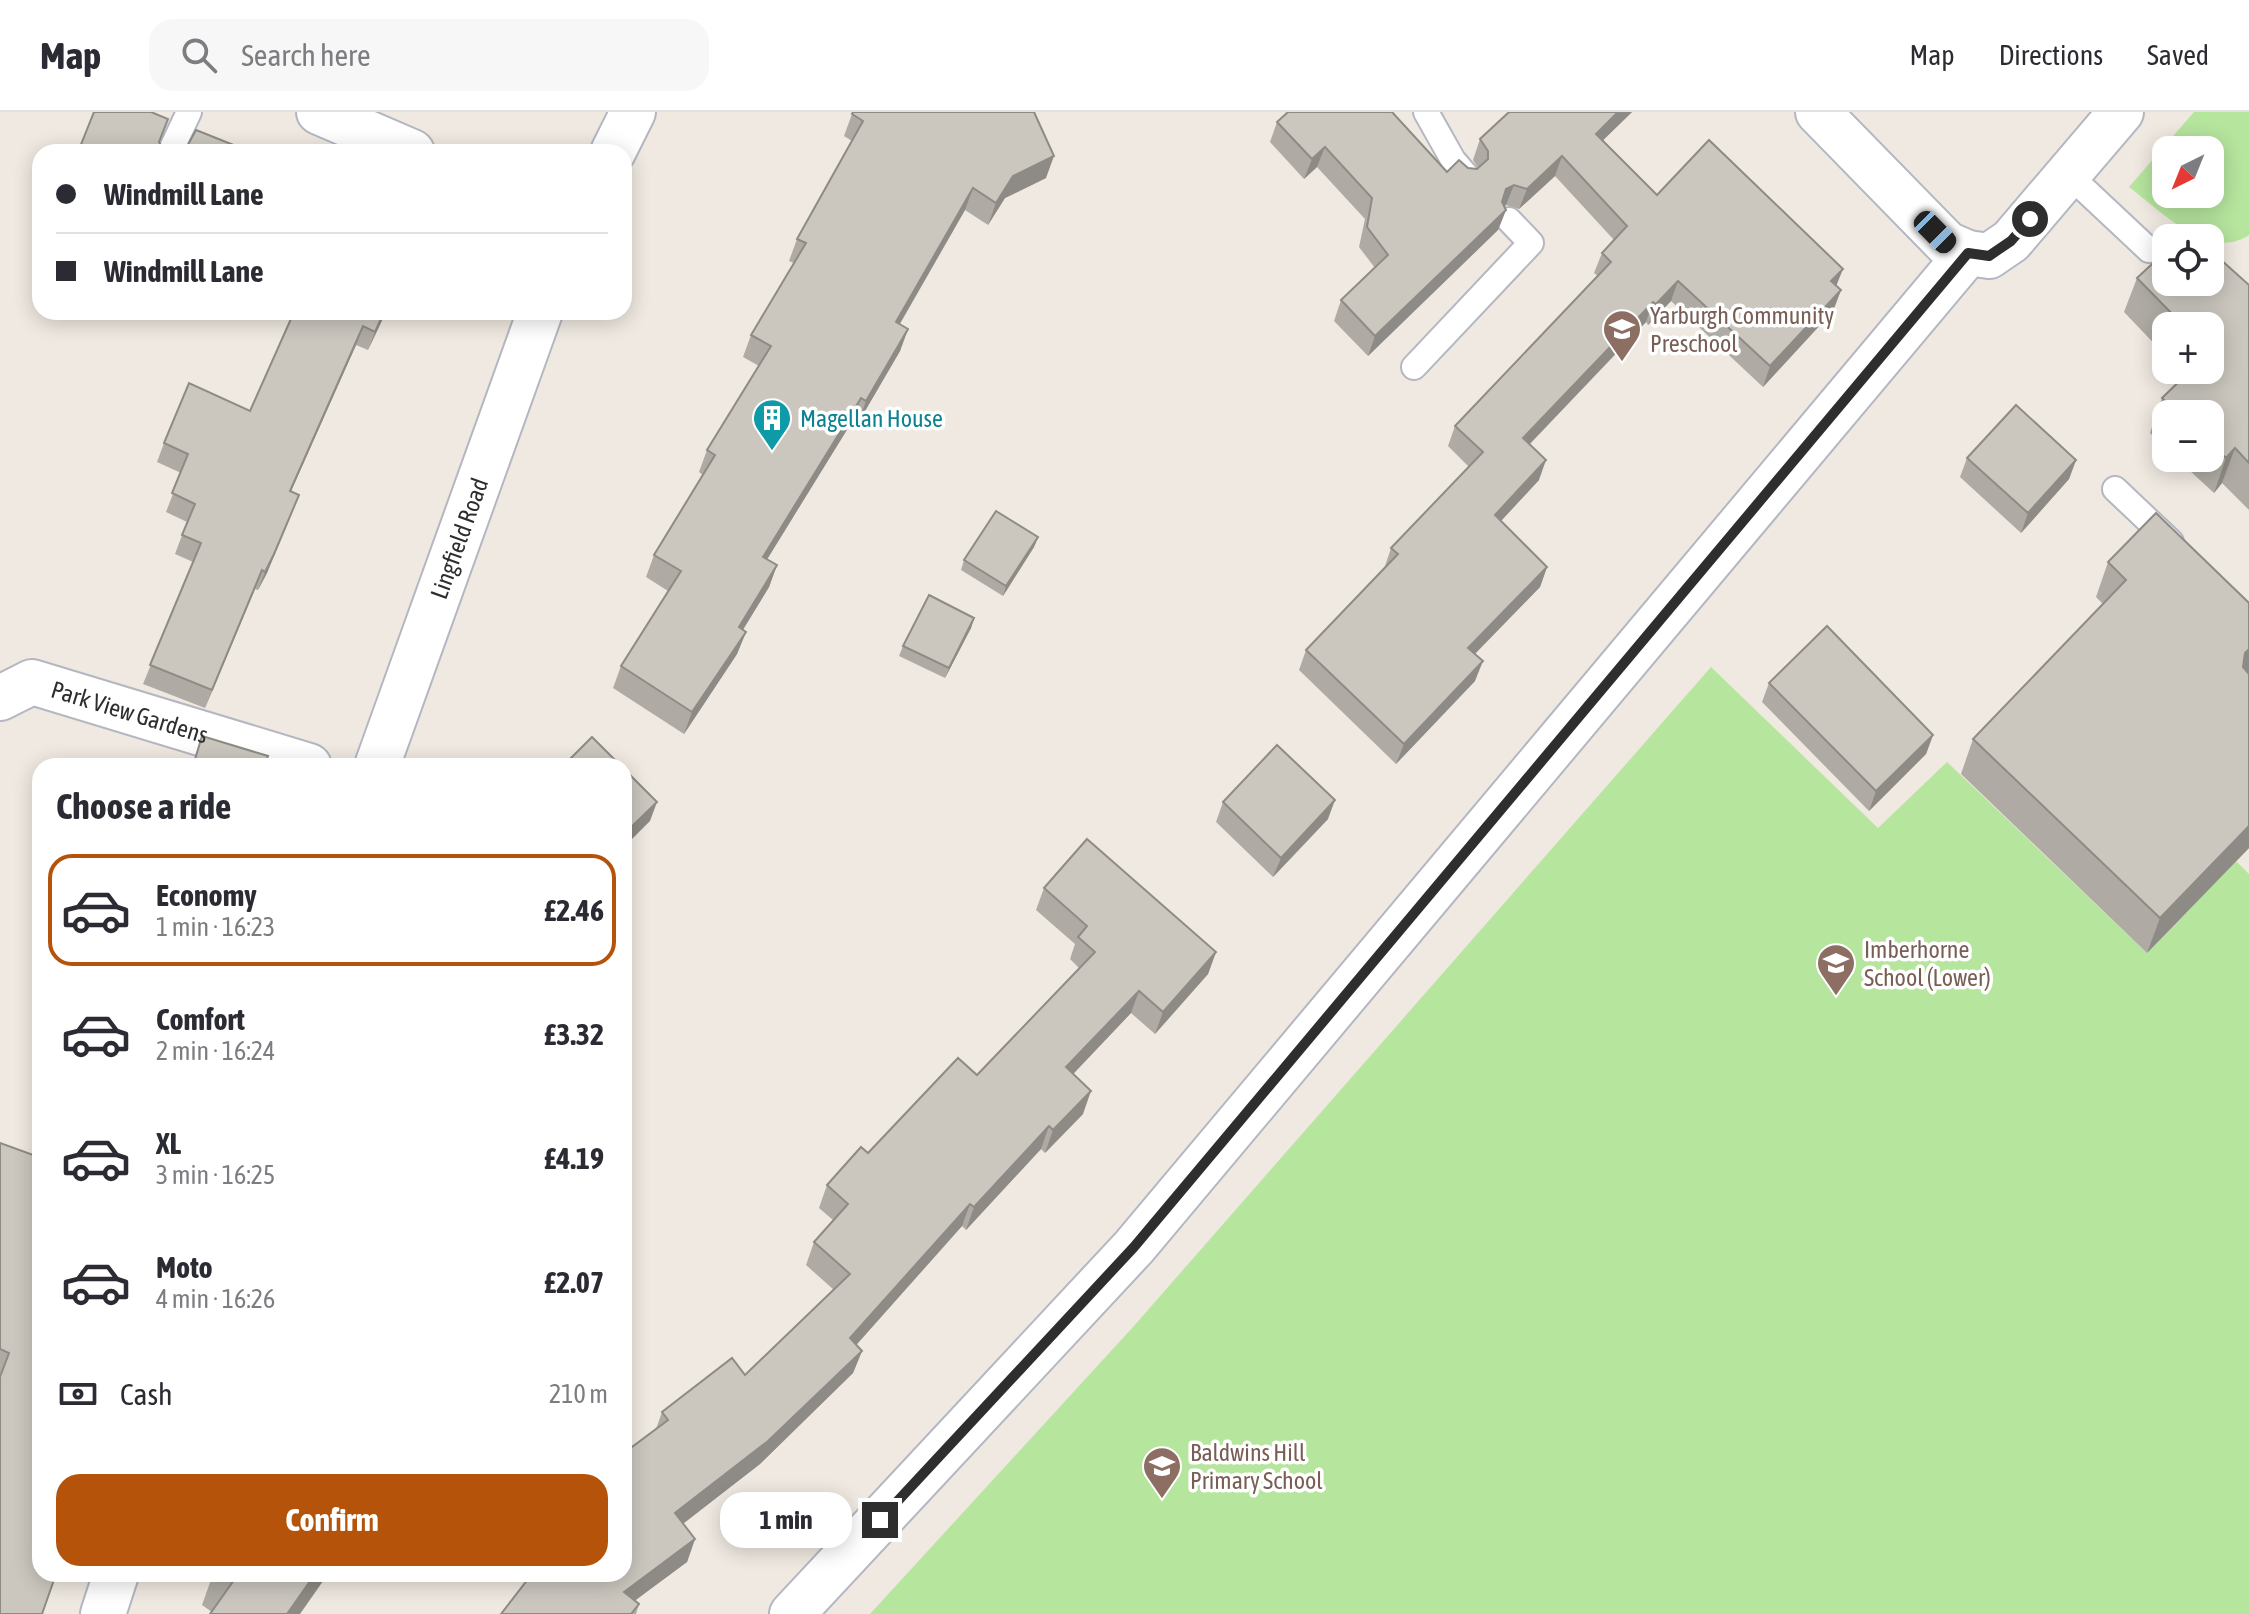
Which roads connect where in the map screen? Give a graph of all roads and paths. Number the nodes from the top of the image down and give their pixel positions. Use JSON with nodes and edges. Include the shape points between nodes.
{"nodes":[{"id":1,"x":189,"y":112,"type":"edge"},
{"id":2,"x":319,"y":112,"type":"edge"},
{"id":3,"x":633,"y":112,"type":"edge"},
{"id":4,"x":1426,"y":112,"type":"edge"},
{"id":5,"x":1818,"y":112,"type":"edge"},
{"id":6,"x":2121,"y":112,"type":"edge"},
{"id":7,"x":174,"y":144,"type":"edge"},
{"id":8,"x":393,"y":144,"type":"edge"},
{"id":9,"x":617,"y":144,"type":"edge"},
{"id":10,"x":2068,"y":174,"type":"junction"},
{"id":11,"x":1466,"y":175,"type":"edge"},
{"id":12,"x":1509,"y":220,"type":"dead end"},
{"id":13,"x":2149,"y":250,"type":"dead end"},
{"id":14,"x":1968,"y":253,"type":"junction"},
{"id":15,"x":537,"y":320,"type":"edge"},
{"id":16,"x":1414,"y":367,"type":"dead end"},
{"id":17,"x":2115,"y":489,"type":"dead end"},
{"id":18,"x":2193,"y":563,"type":"edge"},
{"id":19,"x":0,"y":698,"type":"edge"},
{"id":20,"x":283,"y":758,"type":"edge"},
{"id":21,"x":380,"y":758,"type":"edge"},
{"id":22,"x":113,"y":1582,"type":"edge"},
{"id":23,"x":103,"y":1614,"type":"edge"},
{"id":24,"x":792,"y":1614,"type":"edge"}],
"edges":[{"from":1,"to":7,"type":"lane"},
{"from":2,"to":8,"type":"street"},
{"from":3,"to":9,"type":"street"},
{"from":4,"to":11,"type":"lane"},
{"from":5,"to":14,"type":"street","via":[[1947,244]]},
{"from":6,"to":10,"type":"street"},
{"from":10,"to":13,"type":"lane"},
{"from":10,"to":14,"type":"street","via":[[2011,241],[1989,256]]},
{"from":12,"to":16,"type":"lane","via":[[1531,243]]},
{"from":14,"to":24,"type":"street","via":[[1134,1247]]},
{"from":15,"to":21,"type":"street","name":"Lingfield Road"},
{"from":17,"to":18,"type":"lane"},
{"from":19,"to":20,"type":"street","name":"Park View Gardens","via":[[32,682]]},
{"from":22,"to":23,"type":"street"}]}
